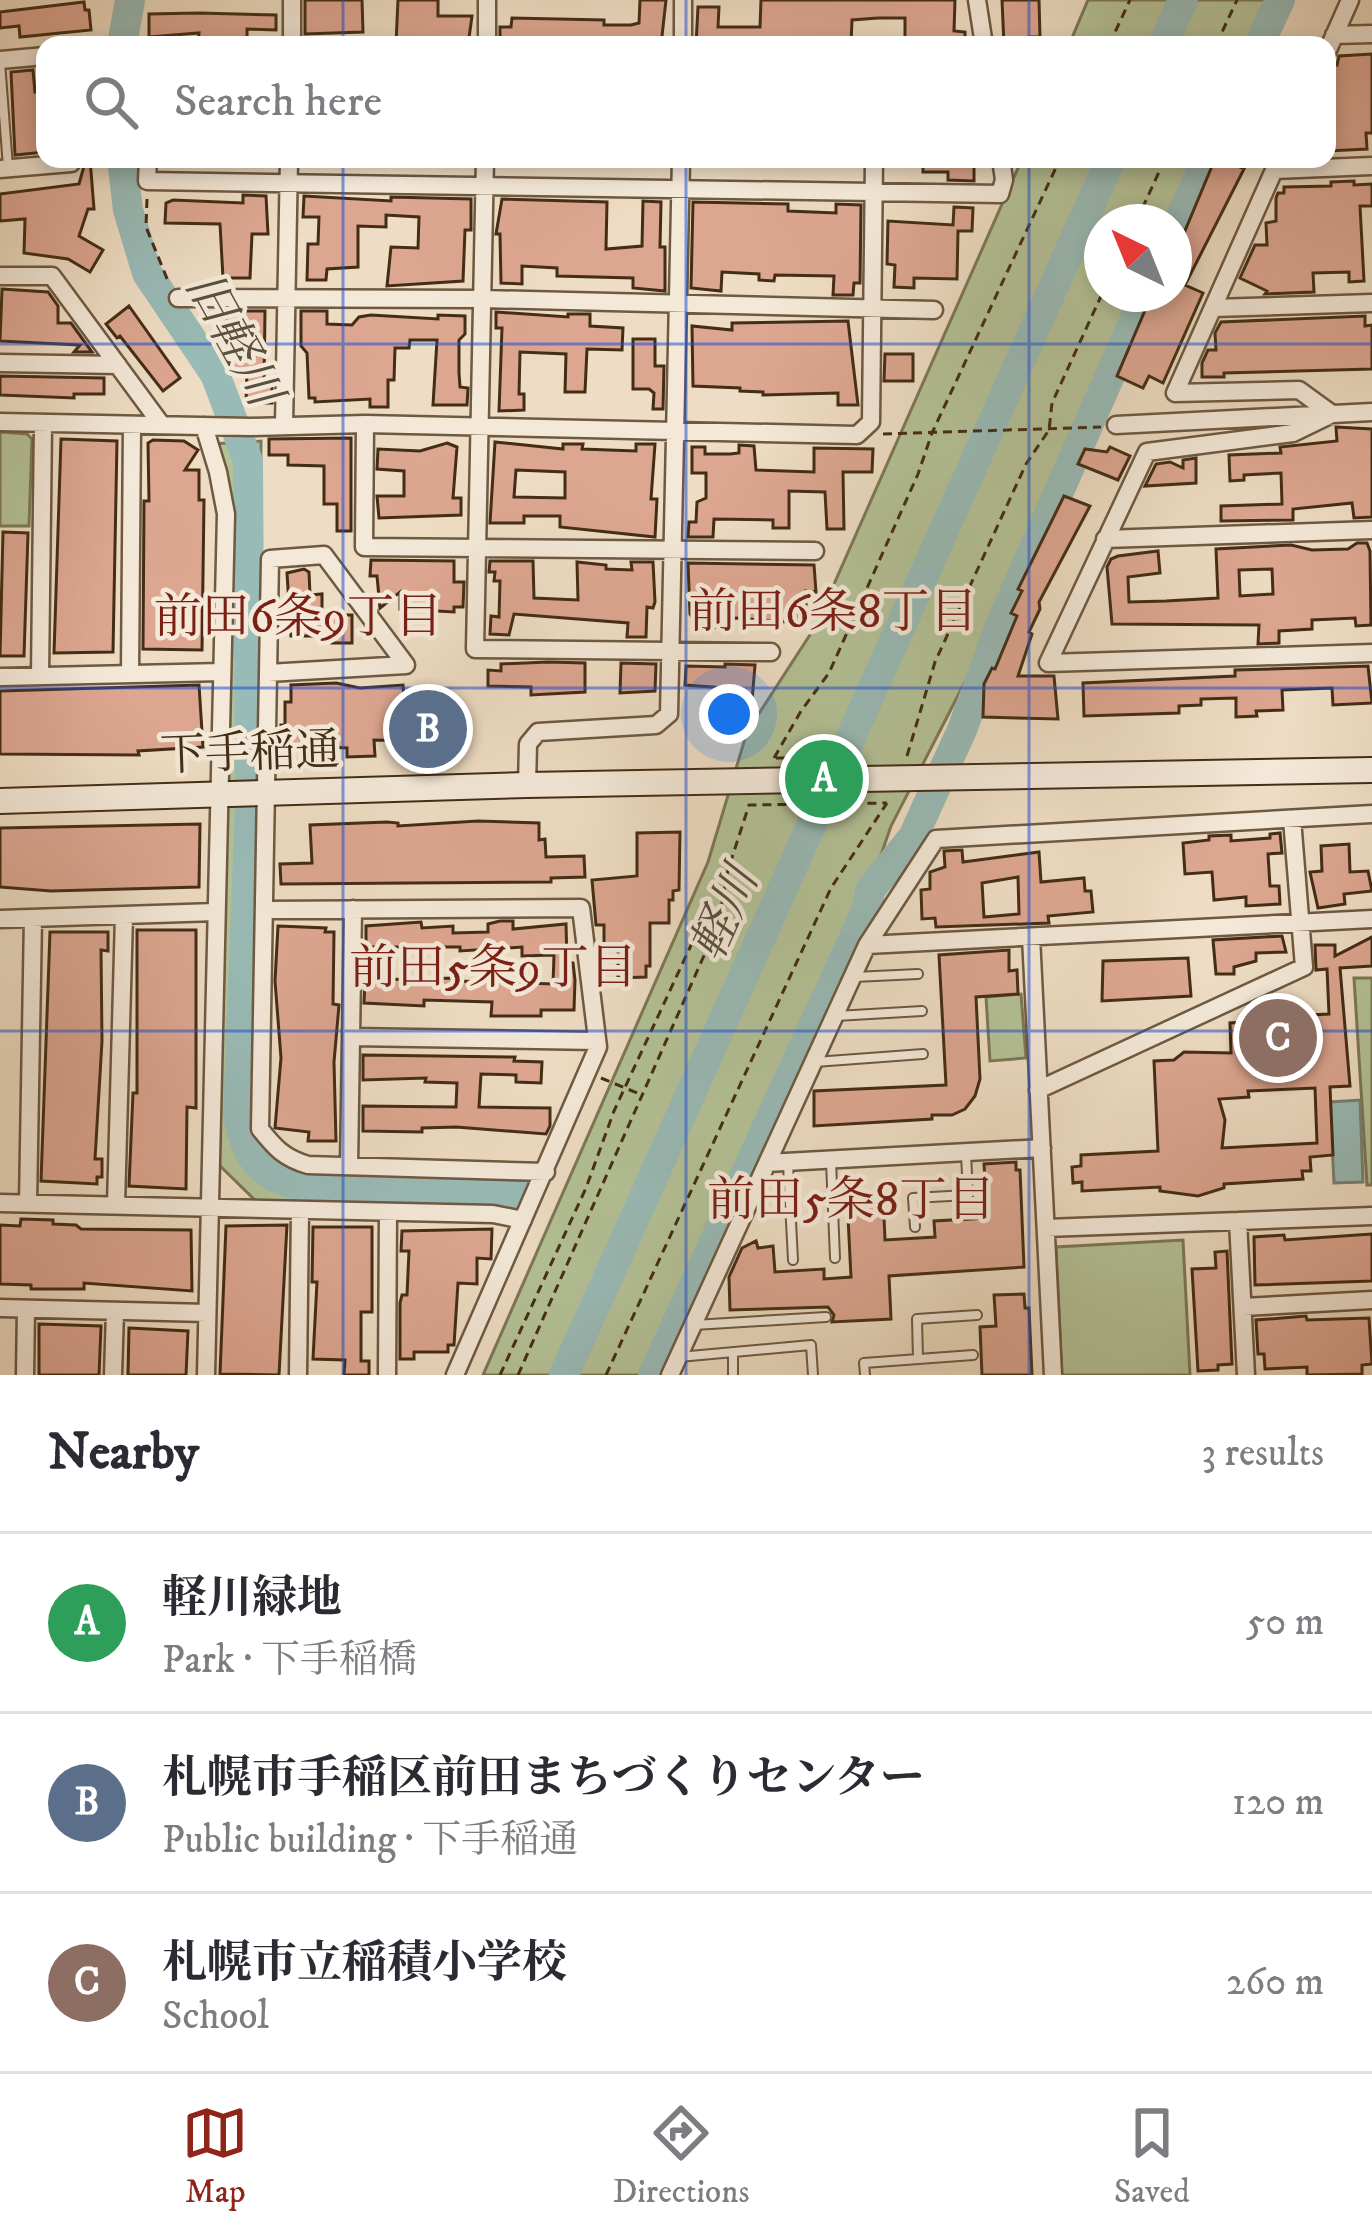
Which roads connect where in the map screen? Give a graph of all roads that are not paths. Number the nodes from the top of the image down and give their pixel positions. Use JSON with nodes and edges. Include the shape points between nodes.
{"nodes":[{"id":1,"x":292,"y":0,"type":"edge"},
{"id":2,"x":487,"y":0,"type":"edge"},
{"id":3,"x":683,"y":0,"type":"edge"},
{"id":4,"x":977,"y":0,"type":"edge"},
{"id":5,"x":1350,"y":0,"type":"edge"},
{"id":6,"x":1372,"y":34,"type":"edge"},
{"id":7,"x":292,"y":36,"type":"edge"},
{"id":8,"x":487,"y":36,"type":"edge"},
{"id":9,"x":683,"y":36,"type":"edge"},
{"id":10,"x":983,"y":36,"type":"edge"},
{"id":11,"x":1334,"y":36,"type":"edge"},
{"id":12,"x":1336,"y":43,"type":"edge"},
{"id":13,"x":36,"y":57,"type":"edge"},
{"id":14,"x":0,"y":60,"type":"edge"},
{"id":15,"x":1336,"y":165,"type":"edge"},
{"id":16,"x":36,"y":166,"type":"edge"},
{"id":17,"x":1372,"y":166,"type":"edge"},
{"id":18,"x":4,"y":168,"type":"edge"},
{"id":19,"x":148,"y":168,"type":"edge"},
{"id":20,"x":290,"y":168,"type":"edge"},
{"id":21,"x":485,"y":168,"type":"edge"},
{"id":22,"x":681,"y":168,"type":"edge"},
{"id":23,"x":874,"y":168,"type":"edge"},
{"id":24,"x":1002,"y":168,"type":"edge"},
{"id":25,"x":1275,"y":168,"type":"edge"},
{"id":26,"x":289,"y":185,"type":"junction"},
{"id":27,"x":484,"y":186,"type":"junction"},
{"id":28,"x":680,"y":192,"type":"junction"},
{"id":29,"x":874,"y":193,"type":"junction"},
{"id":30,"x":0,"y":276,"type":"edge"},
{"id":31,"x":178,"y":298,"type":"road end"},
{"id":32,"x":286,"y":299,"type":"junction"},
{"id":33,"x":483,"y":299,"type":"junction"},
{"id":34,"x":678,"y":302,"type":"junction"},
{"id":35,"x":1372,"y":303,"type":"edge"},
{"id":36,"x":872,"y":307,"type":"junction"},
{"id":37,"x":1213,"y":308,"type":"junction"},
{"id":38,"x":934,"y":310,"type":"dead end"},
{"id":39,"x":0,"y":363,"type":"edge"},
{"id":40,"x":118,"y":365,"type":"junction"},
{"id":41,"x":1372,"y":412,"type":"edge"},
{"id":42,"x":1332,"y":414,"type":"junction"},
{"id":43,"x":0,"y":422,"type":"edge"},
{"id":44,"x":43,"y":423,"type":"junction"},
{"id":45,"x":161,"y":424,"type":"junction"},
{"id":46,"x":365,"y":424,"type":"junction"},
{"id":47,"x":131,"y":425,"type":"junction"},
{"id":48,"x":284,"y":425,"type":"junction"},
{"id":49,"x":210,"y":426,"type":"junction"},
{"id":50,"x":1113,"y":426,"type":"road end"},
{"id":51,"x":481,"y":428,"type":"junction"},
{"id":52,"x":676,"y":430,"type":"junction"},
{"id":53,"x":1372,"y":530,"type":"edge"},
{"id":54,"x":1105,"y":539,"type":"junction"},
{"id":55,"x":476,"y":546,"type":"junction"},
{"id":56,"x":815,"y":551,"type":"dead end"},
{"id":57,"x":674,"y":552,"type":"junction"},
{"id":58,"x":771,"y":652,"type":"dead end"},
{"id":59,"x":672,"y":653,"type":"junction"},
{"id":60,"x":1372,"y":653,"type":"edge"},
{"id":61,"x":222,"y":672,"type":"junction"},
{"id":62,"x":268,"y":673,"type":"junction"},
{"id":63,"x":130,"y":674,"type":"junction"},
{"id":64,"x":40,"y":676,"type":"junction"},
{"id":65,"x":0,"y":677,"type":"edge"},
{"id":66,"x":1372,"y":770,"type":"edge"},
{"id":67,"x":527,"y":785,"type":"junction"},
{"id":68,"x":266,"y":793,"type":"junction"},
{"id":69,"x":219,"y":794,"type":"junction"},
{"id":70,"x":0,"y":801,"type":"edge"},
{"id":71,"x":1372,"y":814,"type":"edge"},
{"id":72,"x":1292,"y":819,"type":"junction"},
{"id":73,"x":353,"y":909,"type":"junction"},
{"id":74,"x":263,"y":910,"type":"junction"},
{"id":75,"x":216,"y":912,"type":"junction"},
{"id":76,"x":124,"y":916,"type":"junction"},
{"id":77,"x":33,"y":918,"type":"junction"},
{"id":78,"x":0,"y":919,"type":"edge"},
{"id":79,"x":1372,"y":920,"type":"edge"},
{"id":80,"x":1298,"y":923,"type":"junction"},
{"id":81,"x":1030,"y":937,"type":"junction"},
{"id":82,"x":868,"y":945,"type":"junction"},
{"id":83,"x":918,"y":974,"type":"dead end"},
{"id":84,"x":852,"y":977,"type":"junction"},
{"id":85,"x":922,"y":1011,"type":"dead end"},
{"id":86,"x":834,"y":1016,"type":"junction"},
{"id":87,"x":352,"y":1037,"type":"junction"},
{"id":88,"x":597,"y":1042,"type":"junction"},
{"id":89,"x":923,"y":1054,"type":"dead end"},
{"id":90,"x":813,"y":1062,"type":"junction"},
{"id":91,"x":1039,"y":1090,"type":"junction"},
{"id":92,"x":1042,"y":1148,"type":"junction"},
{"id":93,"x":965,"y":1153,"type":"junction"},
{"id":94,"x":831,"y":1160,"type":"junction"},
{"id":95,"x":788,"y":1162,"type":"junction"},
{"id":96,"x":767,"y":1163,"type":"junction"},
{"id":97,"x":349,"y":1166,"type":"junction"},
{"id":98,"x":546,"y":1172,"type":"junction"},
{"id":99,"x":0,"y":1203,"type":"edge"},
{"id":100,"x":28,"y":1203,"type":"junction"},
{"id":101,"x":116,"y":1205,"type":"junction"},
{"id":102,"x":209,"y":1208,"type":"junction"},
{"id":103,"x":300,"y":1210,"type":"junction"},
{"id":104,"x":388,"y":1212,"type":"junction"},
{"id":105,"x":1372,"y":1216,"type":"edge"},
{"id":106,"x":523,"y":1220,"type":"junction"},
{"id":107,"x":1238,"y":1221,"type":"junction"},
{"id":108,"x":915,"y":1227,"type":"dead end"},
{"id":109,"x":1046,"y":1228,"type":"junction"},
{"id":110,"x":835,"y":1258,"type":"dead end"},
{"id":111,"x":793,"y":1260,"type":"dead end"},
{"id":112,"x":1372,"y":1300,"type":"edge"},
{"id":113,"x":1243,"y":1307,"type":"junction"},
{"id":114,"x":0,"y":1309,"type":"edge"},
{"id":115,"x":26,"y":1309,"type":"junction"},
{"id":116,"x":115,"y":1311,"type":"junction"},
{"id":117,"x":207,"y":1312,"type":"junction"},
{"id":118,"x":976,"y":1315,"type":"dead end"},
{"id":119,"x":826,"y":1317,"type":"dead end"},
{"id":120,"x":693,"y":1325,"type":"junction"},
{"id":121,"x":733,"y":1352,"type":"junction"},
{"id":122,"x":973,"y":1355,"type":"dead end"},
{"id":123,"x":678,"y":1357,"type":"junction"},
{"id":124,"x":918,"y":1359,"type":"junction"},
{"id":125,"x":25,"y":1375,"type":"edge"},
{"id":126,"x":113,"y":1375,"type":"edge"},
{"id":127,"x":206,"y":1375,"type":"edge"},
{"id":128,"x":298,"y":1375,"type":"edge"},
{"id":129,"x":387,"y":1375,"type":"edge"},
{"id":130,"x":454,"y":1375,"type":"edge"},
{"id":131,"x":670,"y":1375,"type":"edge"},
{"id":132,"x":734,"y":1375,"type":"edge"},
{"id":133,"x":813,"y":1375,"type":"edge"},
{"id":134,"x":865,"y":1375,"type":"edge"},
{"id":135,"x":1053,"y":1375,"type":"edge"},
{"id":136,"x":1246,"y":1375,"type":"edge"}],
"edges":[{"from":1,"to":7,"type":"street"},
{"from":2,"to":8,"type":"street"},
{"from":3,"to":9,"type":"street"},
{"from":4,"to":10,"type":"street"},
{"from":5,"to":11,"type":"street"},
{"from":6,"to":12,"type":"street"},
{"from":13,"to":14,"type":"street"},
{"from":14,"to":18,"type":"lane"},
{"from":15,"to":17,"type":"street"},
{"from":16,"to":18,"type":"street"},
{"from":19,"to":26,"type":"street","via":[[147,181]]},
{"from":20,"to":26,"type":"street"},
{"from":21,"to":27,"type":"street"},
{"from":22,"to":28,"type":"street"},
{"from":23,"to":29,"type":"street"},
{"from":24,"to":29,"type":"street","via":[[1000,194]]},
{"from":25,"to":37,"type":"street"},
{"from":26,"to":27,"type":"street"},
{"from":26,"to":32,"type":"street"},
{"from":27,"to":28,"type":"street"},
{"from":27,"to":33,"type":"street"},
{"from":28,"to":29,"type":"street"},
{"from":28,"to":34,"type":"street"},
{"from":29,"to":36,"type":"street"},
{"from":30,"to":40,"type":"street","via":[[52,276]]},
{"from":31,"to":32,"type":"street"},
{"from":32,"to":33,"type":"street"},
{"from":32,"to":48,"type":"street"},
{"from":33,"to":34,"type":"street"},
{"from":33,"to":51,"type":"street"},
{"from":34,"to":36,"type":"street"},
{"from":34,"to":52,"type":"street"},
{"from":35,"to":37,"type":"street"},
{"from":36,"to":38,"type":"street"},
{"from":36,"to":52,"type":"street","via":[[871,422],[857,435]]},
{"from":37,"to":42,"type":"street","via":[[1175,393],[1299,390]]},
{"from":39,"to":40,"type":"street"},
{"from":40,"to":45,"type":"street"},
{"from":41,"to":42,"type":"street"},
{"from":42,"to":50,"type":"street"},
{"from":42,"to":54,"type":"street","via":[[1293,433],[1147,452]]},
{"from":43,"to":44,"type":"street"},
{"from":44,"to":47,"type":"street"},
{"from":44,"to":64,"type":"street"},
{"from":45,"to":47,"type":"street"},
{"from":45,"to":49,"type":"street"},
{"from":46,"to":48,"type":"street"},
{"from":46,"to":51,"type":"street"},
{"from":46,"to":55,"type":"street","via":[[364,547]]},
{"from":47,"to":63,"type":"street"},
{"from":48,"to":49,"type":"street"},
{"from":49,"to":61,"type":"street","via":[[226,514]]},
{"from":51,"to":52,"type":"street"},
{"from":51,"to":55,"type":"street"},
{"from":52,"to":57,"type":"street"},
{"from":53,"to":54,"type":"street"},
{"from":54,"to":60,"type":"street","via":[[1048,663]]},
{"from":55,"to":57,"type":"street"},
{"from":55,"to":59,"type":"street","via":[[475,649]]},
{"from":56,"to":57,"type":"street"},
{"from":57,"to":59,"type":"street"},
{"from":58,"to":59,"type":"street"},
{"from":59,"to":67,"type":"street","via":[[669,714],[656,725],[538,732],[527,744]]},
{"from":61,"to":63,"type":"street"},
{"from":61,"to":69,"type":"street"},
{"from":62,"to":62,"type":"street","via":[[270,559],[324,555],[406,665]]},
{"from":62,"to":68,"type":"street"},
{"from":63,"to":64,"type":"street"},
{"from":64,"to":65,"type":"street"},
{"from":66,"to":67,"type":"main road","name":"下手稲通"},
{"from":67,"to":68,"type":"main road","name":"下手稲通"},
{"from":68,"to":69,"type":"main road","name":"下手稲通"},
{"from":68,"to":74,"type":"street"},
{"from":69,"to":70,"type":"main road","name":"下手稲通"},
{"from":69,"to":75,"type":"street"},
{"from":71,"to":72,"type":"street"},
{"from":72,"to":80,"type":"street"},
{"from":72,"to":82,"type":"street","via":[[936,839]]},
{"from":73,"to":74,"type":"street"},
{"from":73,"to":87,"type":"street"},
{"from":73,"to":88,"type":"street","via":[[581,908]]},
{"from":74,"to":97,"type":"street","via":[[260,1129],[289,1160]]},
{"from":75,"to":76,"type":"street"},
{"from":75,"to":102,"type":"street"},
{"from":76,"to":77,"type":"street"},
{"from":76,"to":101,"type":"street"},
{"from":77,"to":78,"type":"street"},
{"from":77,"to":100,"type":"street"},
{"from":79,"to":80,"type":"street"},
{"from":80,"to":81,"type":"street"},
{"from":80,"to":91,"type":"street","via":[[1304,968]]},
{"from":81,"to":82,"type":"street"},
{"from":81,"to":91,"type":"street"},
{"from":82,"to":84,"type":"street"},
{"from":83,"to":84,"type":"lane"},
{"from":84,"to":86,"type":"street"},
{"from":85,"to":86,"type":"lane"},
{"from":86,"to":90,"type":"street"},
{"from":87,"to":88,"type":"street"},
{"from":87,"to":97,"type":"street"},
{"from":88,"to":98,"type":"street"},
{"from":89,"to":90,"type":"lane"},
{"from":90,"to":96,"type":"street"},
{"from":91,"to":92,"type":"street"},
{"from":92,"to":93,"type":"street"},
{"from":92,"to":109,"type":"street"},
{"from":93,"to":94,"type":"street"},
{"from":93,"to":108,"type":"lane","via":[[968,1196],[913,1198]]},
{"from":94,"to":95,"type":"street"},
{"from":94,"to":110,"type":"lane"},
{"from":95,"to":96,"type":"street"},
{"from":95,"to":111,"type":"lane"},
{"from":96,"to":120,"type":"street"},
{"from":97,"to":98,"type":"street"},
{"from":98,"to":106,"type":"street"},
{"from":99,"to":100,"type":"street"},
{"from":100,"to":101,"type":"street"},
{"from":101,"to":102,"type":"street"},
{"from":102,"to":103,"type":"street"},
{"from":102,"to":117,"type":"street"},
{"from":103,"to":104,"type":"street"},
{"from":103,"to":128,"type":"street"},
{"from":104,"to":106,"type":"street"},
{"from":104,"to":129,"type":"street"},
{"from":105,"to":107,"type":"street"},
{"from":106,"to":130,"type":"street"},
{"from":107,"to":109,"type":"street"},
{"from":107,"to":113,"type":"street"},
{"from":109,"to":135,"type":"street"},
{"from":112,"to":113,"type":"street"},
{"from":113,"to":136,"type":"street"},
{"from":114,"to":115,"type":"street"},
{"from":115,"to":116,"type":"street"},
{"from":115,"to":125,"type":"street"},
{"from":116,"to":117,"type":"street"},
{"from":116,"to":126,"type":"street"},
{"from":117,"to":127,"type":"street"},
{"from":118,"to":124,"type":"lane","via":[[917,1319]]},
{"from":119,"to":120,"type":"lane"},
{"from":120,"to":123,"type":"street"},
{"from":121,"to":123,"type":"lane"},
{"from":121,"to":132,"type":"lane"},
{"from":121,"to":133,"type":"lane","via":[[812,1345]]},
{"from":122,"to":124,"type":"lane"},
{"from":123,"to":131,"type":"street"},
{"from":124,"to":134,"type":"lane","via":[[864,1363]]}]}
